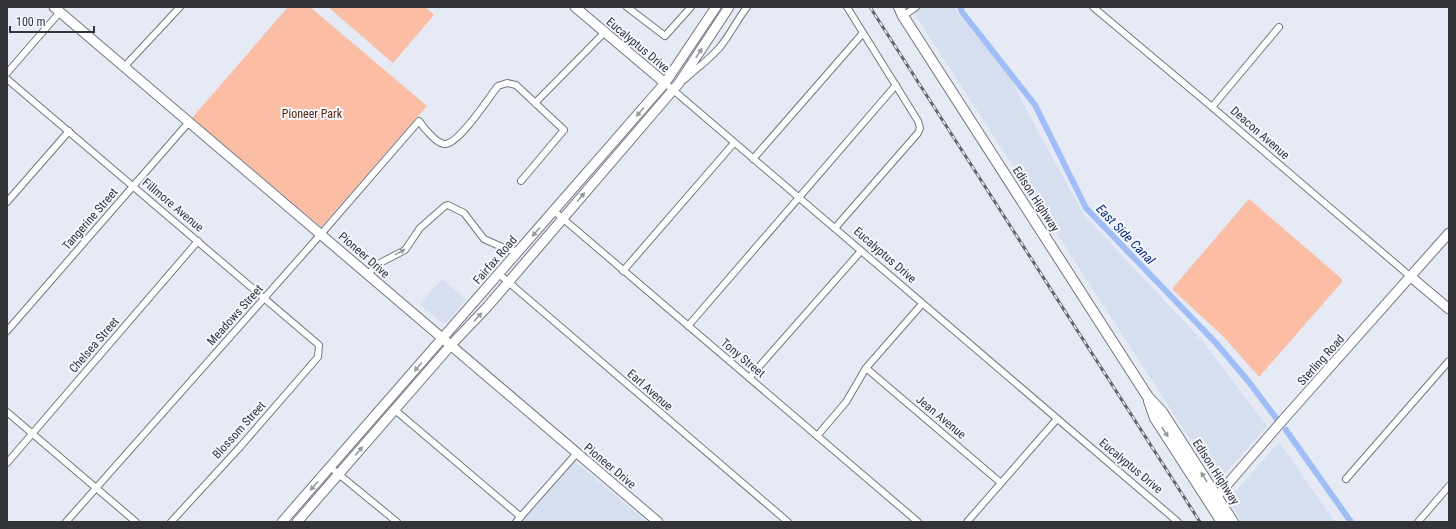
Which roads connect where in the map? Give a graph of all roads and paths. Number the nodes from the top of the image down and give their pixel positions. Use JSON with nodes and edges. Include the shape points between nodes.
{"nodes":[{"id":1,"x":180,"y":7,"type":"edge"},
{"id":2,"x":576,"y":7,"type":"edge"},
{"id":3,"x":627,"y":7,"type":"edge"},
{"id":4,"x":691,"y":7,"type":"edge"},
{"id":5,"x":716,"y":7,"type":"edge"},
{"id":6,"x":729,"y":7,"type":"edge"},
{"id":7,"x":747,"y":7,"type":"edge"},
{"id":8,"x":847,"y":7,"type":"edge"},
{"id":9,"x":895,"y":7,"type":"edge"},
{"id":10,"x":916,"y":7,"type":"edge"},
{"id":11,"x":1093,"y":7,"type":"edge"},
{"id":12,"x":57,"y":10,"type":"edge"},
{"id":13,"x":635,"y":10,"type":"edge"},
{"id":14,"x":901,"y":11,"type":"edge"},
{"id":15,"x":1278,"y":27,"type":"dead end"},
{"id":16,"x":605,"y":32,"type":"junction"},
{"id":17,"x":863,"y":33,"type":"junction"},
{"id":18,"x":124,"y":66,"type":"junction"},
{"id":19,"x":7,"y":73,"type":"edge"},
{"id":20,"x":7,"y":79,"type":"edge"},
{"id":21,"x":665,"y":83,"type":"junction"},
{"id":22,"x":896,"y":85,"type":"junction"},
{"id":23,"x":676,"y":86,"type":"junction"},
{"id":24,"x":535,"y":103,"type":"junction"},
{"id":25,"x":1212,"y":107,"type":"junction"},
{"id":26,"x":189,"y":122,"type":"junction"},
{"id":27,"x":69,"y":131,"type":"junction"},
{"id":28,"x":734,"y":143,"type":"junction"},
{"id":29,"x":753,"y":159,"type":"junction"},
{"id":30,"x":521,"y":181,"type":"dead end"},
{"id":31,"x":133,"y":186,"type":"junction"},
{"id":32,"x":799,"y":198,"type":"junction"},
{"id":33,"x":7,"y":202,"type":"edge"},
{"id":34,"x":554,"y":211,"type":"junction"},
{"id":35,"x":563,"y":218,"type":"junction"},
{"id":36,"x":835,"y":228,"type":"junction"},
{"id":37,"x":1449,"y":233,"type":"edge"},
{"id":38,"x":321,"y":234,"type":"junction"},
{"id":39,"x":198,"y":241,"type":"junction"},
{"id":40,"x":861,"y":251,"type":"junction"},
{"id":41,"x":519,"y":252,"type":"junction"},
{"id":42,"x":623,"y":270,"type":"junction"},
{"id":43,"x":368,"y":274,"type":"junction"},
{"id":44,"x":499,"y":274,"type":"junction"},
{"id":45,"x":1411,"y":277,"type":"junction"},
{"id":46,"x":508,"y":283,"type":"junction"},
{"id":47,"x":264,"y":298,"type":"junction"},
{"id":48,"x":922,"y":304,"type":"junction"},
{"id":49,"x":1449,"y":309,"type":"edge"},
{"id":50,"x":688,"y":326,"type":"junction"},
{"id":51,"x":7,"y":330,"type":"edge"},
{"id":52,"x":443,"y":338,"type":"junction"},
{"id":53,"x":452,"y":345,"type":"junction"},
{"id":54,"x":319,"y":351,"type":"joint"},
{"id":55,"x":1449,"y":361,"type":"edge"},
{"id":56,"x":866,"y":368,"type":"junction"},
{"id":57,"x":749,"y":378,"type":"junction"},
{"id":58,"x":395,"y":410,"type":"junction"},
{"id":59,"x":7,"y":412,"type":"edge"},
{"id":60,"x":1057,"y":419,"type":"junction"},
{"id":61,"x":32,"y":434,"type":"junction"},
{"id":62,"x":817,"y":436,"type":"junction"},
{"id":63,"x":577,"y":453,"type":"junction"},
{"id":64,"x":7,"y":463,"type":"edge"},
{"id":65,"x":330,"y":467,"type":"junction"},
{"id":66,"x":338,"y":474,"type":"junction"},
{"id":67,"x":1346,"y":479,"type":"dead end"},
{"id":68,"x":1001,"y":483,"type":"junction"},
{"id":69,"x":1449,"y":486,"type":"edge"},
{"id":70,"x":95,"y":487,"type":"junction"},
{"id":71,"x":1214,"y":500,"type":"junction"},
{"id":72,"x":521,"y":517,"type":"junction"},
{"id":73,"x":66,"y":522,"type":"edge"},
{"id":74,"x":136,"y":522,"type":"edge"},
{"id":75,"x":171,"y":522,"type":"edge"},
{"id":76,"x":282,"y":522,"type":"edge"},
{"id":77,"x":297,"y":522,"type":"edge"},
{"id":78,"x":397,"y":522,"type":"edge"},
{"id":79,"x":516,"y":522,"type":"edge"},
{"id":80,"x":658,"y":522,"type":"edge"},
{"id":81,"x":788,"y":522,"type":"edge"},
{"id":82,"x":918,"y":522,"type":"edge"},
{"id":83,"x":967,"y":522,"type":"edge"},
{"id":84,"x":1178,"y":522,"type":"edge"},
{"id":85,"x":1222,"y":522,"type":"edge"},
{"id":86,"x":1233,"y":522,"type":"edge"},
{"id":87,"x":1418,"y":522,"type":"edge"}],
"edges":[{"from":1,"to":18,"type":"street"},
{"from":2,"to":16,"type":"main road","name":"Eucalyptus Drive"},
{"from":3,"to":13,"type":"street"},
{"from":4,"to":13,"type":"street","via":[[665,36]]},
{"from":5,"to":21,"type":"main road","name":"Fairfax Road"},
{"from":23,"to":6,"type":"main road","name":"Fairfax Road","one_way":true},
{"from":7,"to":23,"type":"street","via":[[722,45]]},
{"from":8,"to":17,"type":"street"},
{"from":9,"to":14,"type":"main road","name":"Edison Highway"},
{"from":10,"to":14,"type":"street"},
{"from":11,"to":25,"type":"street","name":"Deacon Avenue"},
{"from":12,"to":18,"type":"main road","name":"Pioneer Drive"},
{"from":12,"to":19,"type":"street"},
{"from":14,"to":71,"type":"main road","name":"Edison Highway","via":[[1148,397],[1162,412]]},
{"from":15,"to":25,"type":"street"},
{"from":16,"to":21,"type":"main road","name":"Eucalyptus Drive"},
{"from":16,"to":24,"type":"street"},
{"from":17,"to":22,"type":"street"},
{"from":17,"to":29,"type":"street"},
{"from":18,"to":26,"type":"main road","name":"Pioneer Drive"},
{"from":20,"to":27,"type":"street","name":"Fillmore Avenue"},
{"from":21,"to":23,"type":"street","name":"Eucalyptus Drive"},
{"from":21,"to":34,"type":"main road","name":"Fairfax Road","one_way":true},
{"from":22,"to":32,"type":"street"},
{"from":22,"to":36,"type":"street","via":[[918,121],[918,133]]},
{"from":23,"to":28,"type":"street","name":"Eucalyptus Drive"},
{"from":35,"to":23,"type":"main road","name":"Fairfax Road","one_way":true},
{"from":24,"to":30,"type":"street","via":[[564,130]]},
{"from":24,"to":38,"type":"street","name":"Meadows Street","via":[[516,85],[507,83],[498,86],[460,135],[452,142],[443,144],[419,121]]},
{"from":25,"to":45,"type":"street","name":"Deacon Avenue"},
{"from":26,"to":31,"type":"street","name":"Tangerine Street"},
{"from":26,"to":38,"type":"main road","name":"Pioneer Drive"},
{"from":27,"to":31,"type":"street","name":"Fillmore Avenue"},
{"from":27,"to":33,"type":"street"},
{"from":28,"to":29,"type":"street","name":"Eucalyptus Drive"},
{"from":28,"to":42,"type":"street"},
{"from":29,"to":32,"type":"street","name":"Eucalyptus Drive"},
{"from":31,"to":39,"type":"street","name":"Fillmore Avenue"},
{"from":31,"to":51,"type":"street","name":"Tangerine Street"},
{"from":32,"to":36,"type":"street","name":"Eucalyptus Drive"},
{"from":32,"to":50,"type":"street"},
{"from":34,"to":35,"type":"street","name":"Tony Street"},
{"from":34,"to":41,"type":"main road","name":"Fairfax Road","one_way":true},
{"from":35,"to":42,"type":"street","name":"Tony Street"},
{"from":35,"to":46,"type":"main road","name":"Fairfax Road"},
{"from":36,"to":40,"type":"street","name":"Eucalyptus Drive"},
{"from":37,"to":45,"type":"main road","name":"Sterling Road"},
{"from":38,"to":43,"type":"main road","name":"Pioneer Drive"},
{"from":38,"to":47,"type":"street","name":"Meadows Street"},
{"from":39,"to":47,"type":"street","name":"Fillmore Avenue"},
{"from":39,"to":61,"type":"street","name":"Chelsea Street"},
{"from":40,"to":48,"type":"street","name":"Eucalyptus Drive"},
{"from":40,"to":57,"type":"street"},
{"from":43,"to":41,"type":"street","one_way":true,"via":[[378,264],[405,250],[420,228],[448,205],[464,213],[484,239]]},
{"from":41,"to":44,"type":"main road","name":"Fairfax Road"},
{"from":42,"to":50,"type":"street","name":"Tony Street"},
{"from":43,"to":52,"type":"main road","name":"Pioneer Drive"},
{"from":44,"to":46,"type":"street","name":"Earl Avenue"},
{"from":44,"to":52,"type":"main road","name":"Fairfax Road"},
{"from":45,"to":49,"type":"main road"},
{"from":45,"to":71,"type":"main road","name":"Sterling Road"},
{"from":53,"to":46,"type":"main road","name":"Fairfax Road","one_way":true},
{"from":46,"to":81,"type":"street","name":"Earl Avenue"},
{"from":47,"to":54,"type":"street","name":"Fillmore Avenue","via":[[319,345]]},
{"from":47,"to":70,"type":"street","name":"Meadows Street"},
{"from":48,"to":56,"type":"street"},
{"from":48,"to":60,"type":"street","name":"Eucalyptus Drive"},
{"from":50,"to":57,"type":"street","name":"Tony Street"},
{"from":52,"to":53,"type":"main road","name":"Pioneer Drive"},
{"from":52,"to":65,"type":"main road","name":"Fairfax Road","one_way":true},
{"from":53,"to":58,"type":"main road","name":"Fairfax Road"},
{"from":53,"to":63,"type":"main road","name":"Pioneer Drive"},
{"from":54,"to":75,"type":"street","name":"Blossom Street","via":[[318,357]]},
{"from":55,"to":67,"type":"street"},
{"from":56,"to":62,"type":"street","via":[[846,402]]},
{"from":56,"to":68,"type":"street","name":"Jean Avenue"},
{"from":57,"to":62,"type":"street","name":"Tony Street"},
{"from":66,"to":58,"type":"main road","name":"Fairfax Road","one_way":true},
{"from":58,"to":72,"type":"street"},
{"from":59,"to":61,"type":"street"},
{"from":60,"to":68,"type":"street"},
{"from":60,"to":84,"type":"street","name":"Eucalyptus Drive"},
{"from":61,"to":64,"type":"street","name":"Chelsea Street"},
{"from":61,"to":70,"type":"street"},
{"from":62,"to":82,"type":"street","name":"Tony Street"},
{"from":63,"to":72,"type":"street"},
{"from":63,"to":80,"type":"main road","name":"Pioneer Drive"},
{"from":65,"to":66,"type":"street"},
{"from":65,"to":76,"type":"main road","name":"Fairfax Road","one_way":true},
{"from":66,"to":77,"type":"main road","name":"Fairfax Road"},
{"from":66,"to":78,"type":"street"},
{"from":68,"to":83,"type":"street"},
{"from":69,"to":87,"type":"street"},
{"from":70,"to":73,"type":"street","name":"Meadows Street"},
{"from":70,"to":74,"type":"street"},
{"from":71,"to":85,"type":"main road","name":"Edison Highway"},
{"from":71,"to":86,"type":"main road","name":"Edison Highway"},
{"from":72,"to":79,"type":"street"}]}
